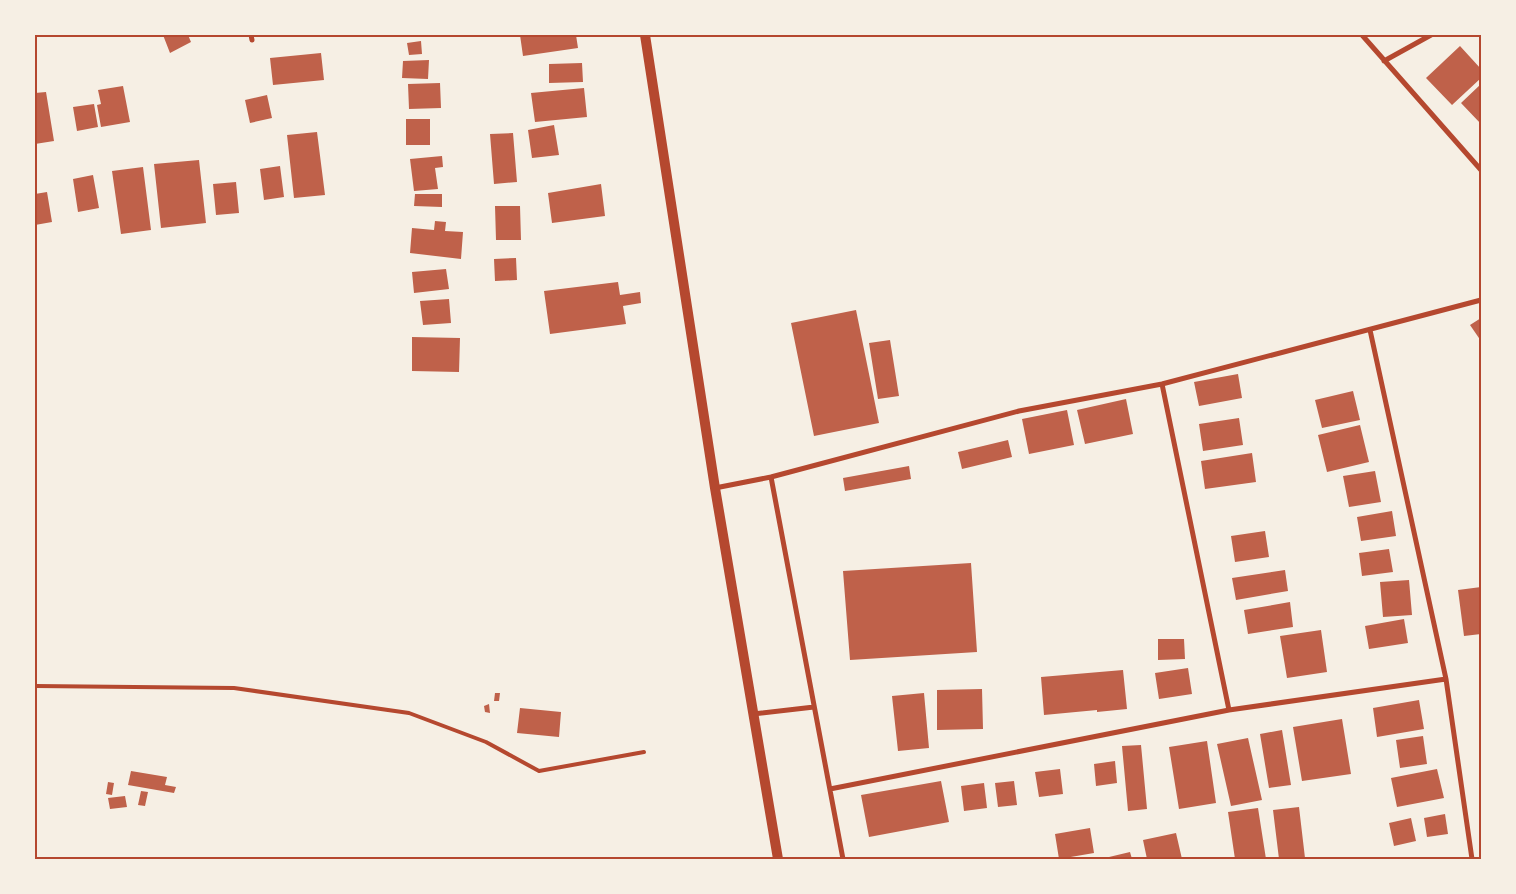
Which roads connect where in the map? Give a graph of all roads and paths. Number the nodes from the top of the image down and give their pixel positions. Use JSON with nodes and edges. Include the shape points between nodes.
{"nodes":[{"id":1,"x":645,"y":35,"type":"edge"},
{"id":2,"x":1362,"y":35,"type":"edge"},
{"id":3,"x":1431,"y":35,"type":"edge"},
{"id":4,"x":1384,"y":61,"type":"junction"},
{"id":5,"x":1481,"y":170,"type":"edge"},
{"id":6,"x":1481,"y":300,"type":"edge"},
{"id":7,"x":1370,"y":330,"type":"junction"},
{"id":8,"x":1162,"y":384,"type":"junction"},
{"id":9,"x":771,"y":476,"type":"junction"},
{"id":10,"x":714,"y":488,"type":"junction"},
{"id":11,"x":1446,"y":680,"type":"junction"},
{"id":12,"x":35,"y":686,"type":"edge"},
{"id":13,"x":814,"y":707,"type":"junction"},
{"id":14,"x":1229,"y":710,"type":"junction"},
{"id":15,"x":753,"y":714,"type":"junction"},
{"id":16,"x":644,"y":752,"type":"dead end"},
{"id":17,"x":830,"y":789,"type":"junction"},
{"id":18,"x":778,"y":859,"type":"edge"},
{"id":19,"x":843,"y":859,"type":"edge"},
{"id":20,"x":1472,"y":859,"type":"edge"}],
"edges":[{"from":1,"to":10,"type":"main road"},
{"from":2,"to":4,"type":"street"},
{"from":3,"to":4,"type":"street"},
{"from":4,"to":5,"type":"street"},
{"from":6,"to":7,"type":"street"},
{"from":7,"to":8,"type":"street"},
{"from":7,"to":11,"type":"street"},
{"from":8,"to":9,"type":"street","via":[[1019,411]]},
{"from":8,"to":14,"type":"street"},
{"from":9,"to":10,"type":"street"},
{"from":9,"to":13,"type":"street"},
{"from":10,"to":15,"type":"main road"},
{"from":11,"to":14,"type":"street"},
{"from":11,"to":20,"type":"street"},
{"from":12,"to":16,"type":"lane","via":[[234,688],[409,714],[486,742],[539,771]]},
{"from":13,"to":15,"type":"street"},
{"from":13,"to":17,"type":"street"},
{"from":14,"to":17,"type":"street"},
{"from":15,"to":18,"type":"main road"},
{"from":17,"to":19,"type":"street"}]}
